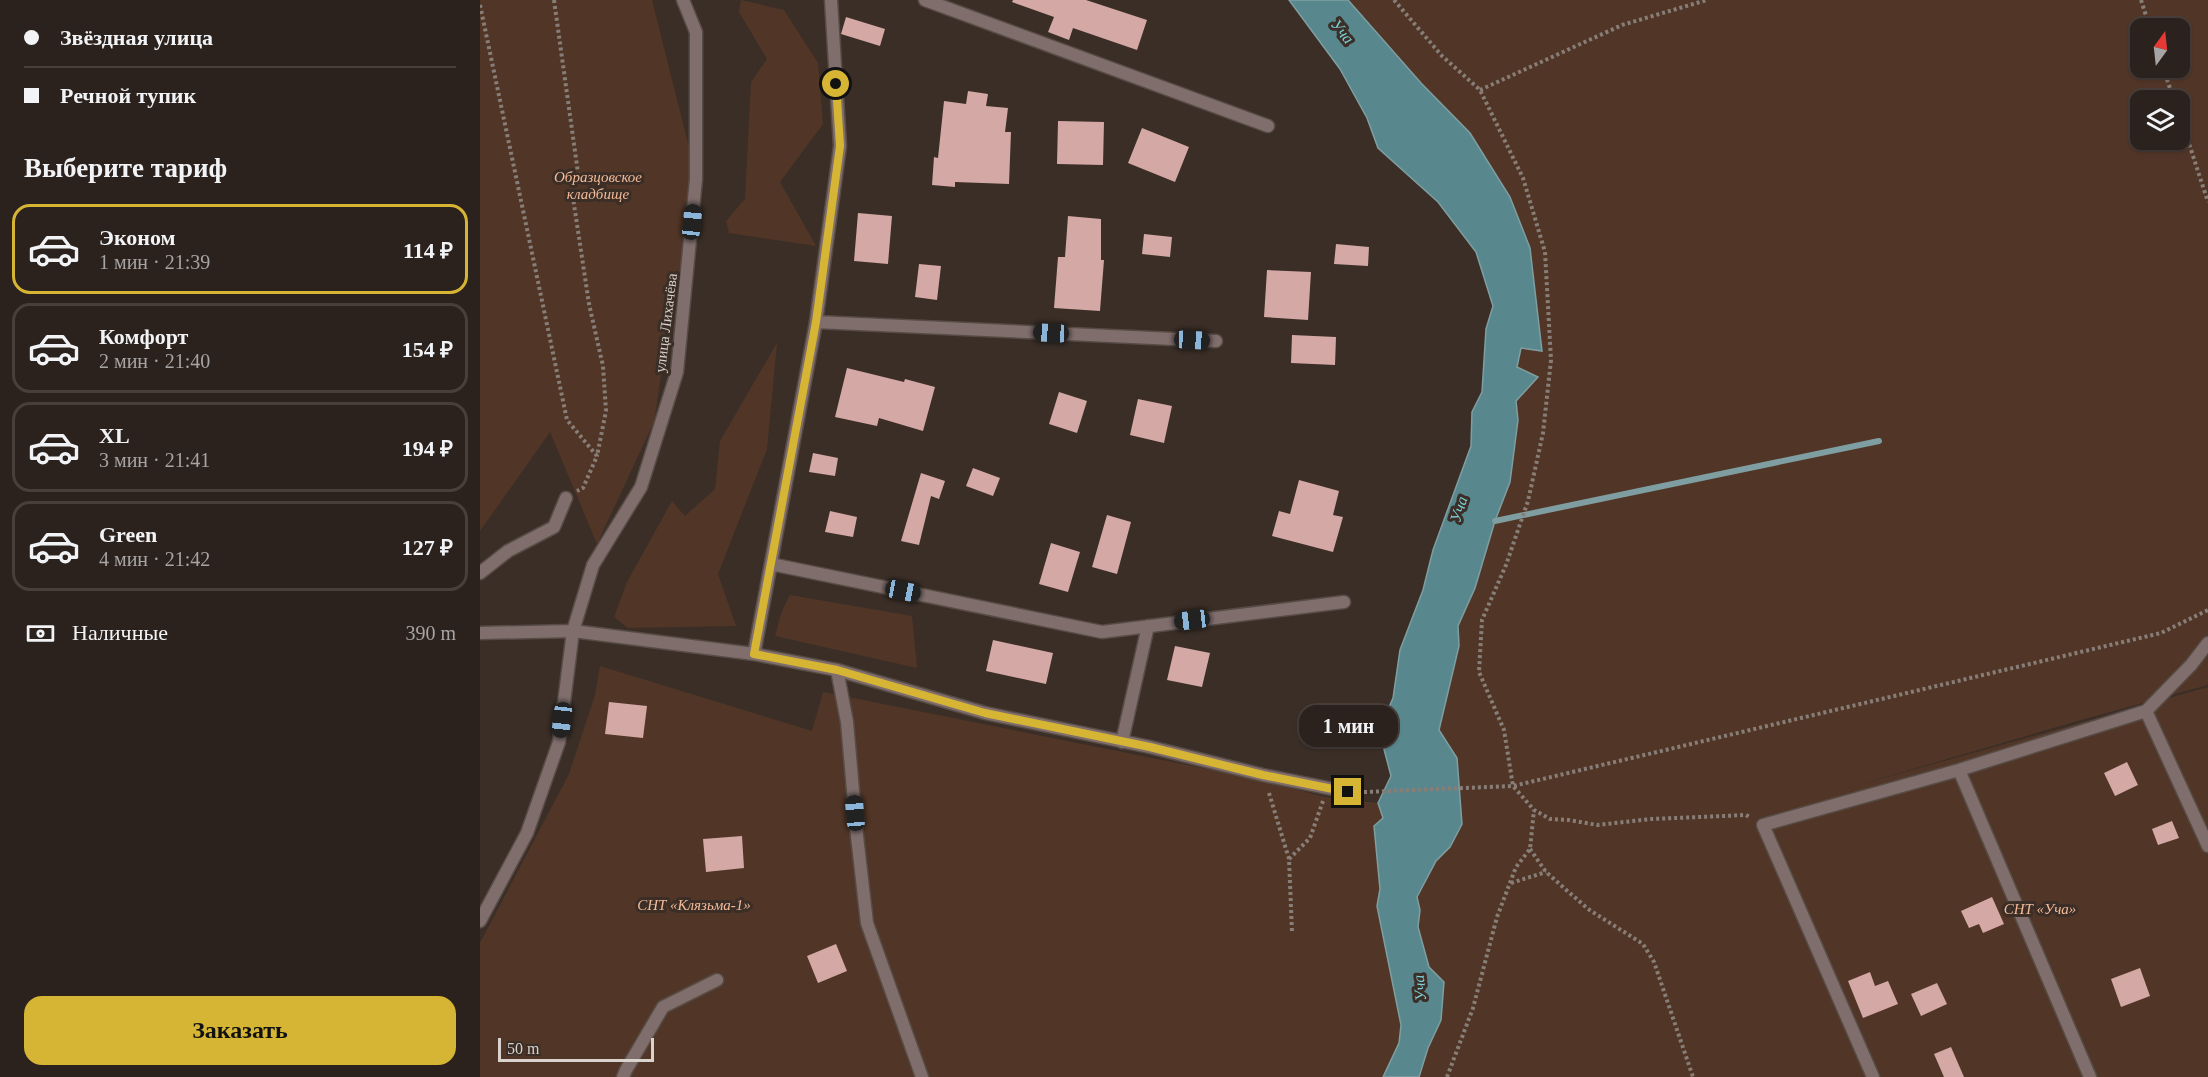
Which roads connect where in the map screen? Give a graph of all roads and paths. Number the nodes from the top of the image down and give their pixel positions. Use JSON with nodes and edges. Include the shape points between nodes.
{"nodes":[{"id":1,"x":554,"y":0,"type":"edge"},
{"id":2,"x":683,"y":0,"type":"edge"},
{"id":3,"x":831,"y":0,"type":"edge"},
{"id":4,"x":925,"y":0,"type":"edge"},
{"id":5,"x":1394,"y":0,"type":"edge"},
{"id":6,"x":1707,"y":0,"type":"edge"},
{"id":7,"x":2141,"y":0,"type":"edge"},
{"id":8,"x":480,"y":5,"type":"edge"},
{"id":9,"x":2147,"y":18,"type":"edge"},
{"id":10,"x":1480,"y":90,"type":"junction"},
{"id":11,"x":1268,"y":126,"type":"dead end"},
{"id":12,"x":2190,"y":147,"type":"edge"},
{"id":13,"x":2208,"y":202,"type":"edge"},
{"id":14,"x":816,"y":322,"type":"junction"},
{"id":15,"x":1216,"y":341,"type":"dead end"},
{"id":16,"x":597,"y":456,"type":"junction"},
{"id":17,"x":566,"y":498,"type":"joint"},
{"id":18,"x":771,"y":564,"type":"junction"},
{"id":19,"x":480,"y":573,"type":"edge"},
{"id":20,"x":1344,"y":602,"type":"dead end"},
{"id":21,"x":2208,"y":610,"type":"edge"},
{"id":22,"x":1148,"y":626,"type":"junction"},
{"id":23,"x":573,"y":631,"type":"junction"},
{"id":24,"x":480,"y":633,"type":"edge"},
{"id":25,"x":2208,"y":643,"type":"edge"},
{"id":26,"x":754,"y":654,"type":"junction"},
{"id":27,"x":837,"y":670,"type":"junction"},
{"id":28,"x":2146,"y":711,"type":"junction"},
{"id":29,"x":1122,"y":741,"type":"junction"},
{"id":30,"x":1959,"y":770,"type":"junction"},
{"id":31,"x":1263,"y":775,"type":"junction"},
{"id":32,"x":1513,"y":786,"type":"junction"},
{"id":33,"x":1328,"y":789,"type":"junction"},
{"id":34,"x":1348,"y":792,"type":"joint"},
{"id":35,"x":1534,"y":810,"type":"junction"},
{"id":36,"x":1763,"y":825,"type":"junction"},
{"id":37,"x":2208,"y":846,"type":"edge"},
{"id":38,"x":1530,"y":849,"type":"junction"},
{"id":39,"x":1289,"y":859,"type":"junction"},
{"id":40,"x":1546,"y":872,"type":"junction"},
{"id":41,"x":1511,"y":883,"type":"junction"},
{"id":42,"x":480,"y":921,"type":"edge"},
{"id":43,"x":1292,"y":932,"type":"dead end"},
{"id":44,"x":717,"y":980,"type":"dead end"},
{"id":45,"x":623,"y":1077,"type":"edge"},
{"id":46,"x":922,"y":1077,"type":"edge"},
{"id":47,"x":1447,"y":1077,"type":"edge"},
{"id":48,"x":1693,"y":1077,"type":"edge"},
{"id":49,"x":1873,"y":1077,"type":"edge"},
{"id":50,"x":2090,"y":1077,"type":"edge"}],
"edges":[{"from":1,"to":16,"type":"path","via":[[578,173],[572,191],[603,366],[606,411]]},
{"from":2,"to":23,"type":"street","name":"улица Лихачёва","via":[[696,32],[696,179],[677,372],[641,487],[593,565]]},
{"from":3,"to":14,"type":"street","via":[[840,146]]},
{"from":4,"to":11,"type":"street"},
{"from":5,"to":10,"type":"path","via":[[1442,56]]},
{"from":6,"to":10,"type":"path","via":[[1622,25]]},
{"from":7,"to":9,"type":"path"},
{"from":8,"to":16,"type":"path","via":[[567,420]]},
{"from":10,"to":32,"type":"path","via":[[1523,178],[1545,252],[1550,349],[1543,432],[1528,501],[1482,620],[1479,672],[1504,730]]},
{"from":12,"to":13,"type":"path"},
{"from":14,"to":15,"type":"street"},
{"from":14,"to":18,"type":"street"},
{"from":16,"to":17,"type":"path","via":[[583,488]]},
{"from":17,"to":19,"type":"street","via":[[554,527],[508,551]]},
{"from":18,"to":22,"type":"street","via":[[1102,632]]},
{"from":18,"to":26,"type":"street"},
{"from":20,"to":22,"type":"street"},
{"from":21,"to":32,"type":"path","via":[[2161,633]]},
{"from":22,"to":29,"type":"street"},
{"from":23,"to":24,"type":"street"},
{"from":23,"to":26,"type":"street"},
{"from":23,"to":42,"type":"street","name":"улица Лихачёва","via":[[560,742],[527,833]]},
{"from":25,"to":28,"type":"street"},
{"from":26,"to":27,"type":"street"},
{"from":27,"to":29,"type":"street","via":[[985,713]]},
{"from":27,"to":46,"type":"street","via":[[847,722],[867,923]]},
{"from":28,"to":30,"type":"street"},
{"from":28,"to":37,"type":"street"},
{"from":29,"to":31,"type":"street"},
{"from":30,"to":36,"type":"street"},
{"from":30,"to":50,"type":"street"},
{"from":31,"to":33,"type":"street"},
{"from":31,"to":39,"type":"path"},
{"from":32,"to":34,"type":"path"},
{"from":32,"to":35,"type":"path"},
{"from":33,"to":34,"type":"street"},
{"from":33,"to":39,"type":"path","via":[[1310,838]]},
{"from":35,"to":36,"type":"path","via":[[1550,819],[1597,825],[1746,815]]},
{"from":35,"to":38,"type":"path"},
{"from":36,"to":49,"type":"street"},
{"from":38,"to":40,"type":"path"},
{"from":38,"to":41,"type":"path","via":[[1516,867]]},
{"from":39,"to":43,"type":"path"},
{"from":40,"to":41,"type":"path"},
{"from":40,"to":48,"type":"path","via":[[1588,909],[1643,944],[1654,962]]},
{"from":41,"to":47,"type":"path","via":[[1497,917],[1473,1008]]},
{"from":44,"to":45,"type":"street","via":[[663,1007]]}]}
